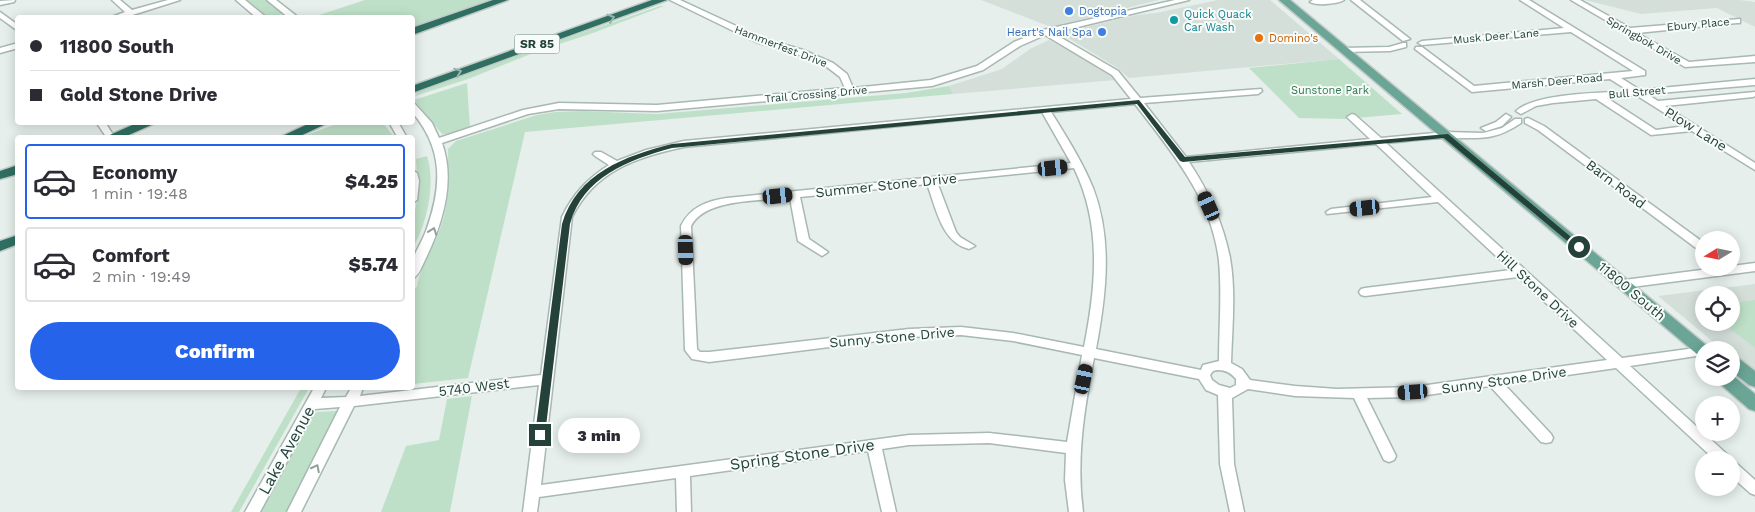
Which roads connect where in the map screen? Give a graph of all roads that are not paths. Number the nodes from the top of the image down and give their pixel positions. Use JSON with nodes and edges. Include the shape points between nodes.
{"nodes":[{"id":1,"x":11,"y":0,"type":"edge"},
{"id":2,"x":116,"y":0,"type":"edge"},
{"id":3,"x":176,"y":0,"type":"edge"},
{"id":4,"x":240,"y":0,"type":"edge"},
{"id":5,"x":271,"y":0,"type":"edge"},
{"id":6,"x":503,"y":0,"type":"edge"},
{"id":7,"x":662,"y":0,"type":"edge"},
{"id":8,"x":674,"y":0,"type":"edge"},
{"id":9,"x":1185,"y":0,"type":"edge"},
{"id":10,"x":1284,"y":0,"type":"edge"},
{"id":11,"x":1340,"y":0,"type":"edge"},
{"id":12,"x":1355,"y":0,"type":"edge"},
{"id":13,"x":1524,"y":0,"type":"edge"},
{"id":14,"x":1575,"y":0,"type":"edge"},
{"id":15,"x":1314,"y":2,"type":"dead end"},
{"id":16,"x":0,"y":3,"type":"edge"},
{"id":17,"x":130,"y":13,"type":"junction"},
{"id":18,"x":0,"y":14,"type":"edge"},
{"id":19,"x":123,"y":15,"type":"edge"},
{"id":20,"x":258,"y":15,"type":"edge"},
{"id":21,"x":291,"y":15,"type":"edge"},
{"id":22,"x":1737,"y":21,"type":"dead end"},
{"id":23,"x":15,"y":26,"type":"edge"},
{"id":24,"x":1571,"y":30,"type":"junction"},
{"id":25,"x":1628,"y":30,"type":"junction"},
{"id":26,"x":415,"y":31,"type":"edge"},
{"id":27,"x":1046,"y":32,"type":"junction"},
{"id":28,"x":1403,"y":43,"type":"junction"},
{"id":29,"x":15,"y":46,"type":"edge"},
{"id":30,"x":1421,"y":46,"type":"junction"},
{"id":31,"x":1343,"y":50,"type":"junction"},
{"id":32,"x":0,"y":51,"type":"edge"},
{"id":33,"x":1755,"y":59,"type":"edge"},
{"id":34,"x":1612,"y":76,"type":"junction"},
{"id":35,"x":1755,"y":82,"type":"edge"},
{"id":36,"x":1736,"y":84,"type":"junction"},
{"id":37,"x":415,"y":89,"type":"edge"},
{"id":38,"x":850,"y":91,"type":"junction"},
{"id":39,"x":1258,"y":91,"type":"dead end"},
{"id":40,"x":1637,"y":92,"type":"junction"},
{"id":41,"x":1754,"y":94,"type":"edge"},
{"id":42,"x":1598,"y":96,"type":"junction"},
{"id":43,"x":1139,"y":102,"type":"junction"},
{"id":44,"x":1655,"y":104,"type":"junction"},
{"id":45,"x":415,"y":109,"type":"edge"},
{"id":46,"x":1045,"y":110,"type":"junction"},
{"id":47,"x":1521,"y":111,"type":"junction"},
{"id":48,"x":1506,"y":117,"type":"junction"},
{"id":49,"x":1352,"y":118,"type":"dead end"},
{"id":50,"x":1523,"y":121,"type":"junction"},
{"id":51,"x":103,"y":125,"type":"edge"},
{"id":52,"x":144,"y":125,"type":"edge"},
{"id":53,"x":154,"y":125,"type":"edge"},
{"id":54,"x":302,"y":125,"type":"edge"},
{"id":55,"x":316,"y":125,"type":"edge"},
{"id":56,"x":1694,"y":128,"type":"junction"},
{"id":57,"x":112,"y":135,"type":"edge"},
{"id":58,"x":119,"y":135,"type":"edge"},
{"id":59,"x":121,"y":135,"type":"edge"},
{"id":60,"x":280,"y":135,"type":"edge"},
{"id":61,"x":292,"y":135,"type":"edge"},
{"id":62,"x":1446,"y":136,"type":"junction"},
{"id":63,"x":437,"y":142,"type":"junction"},
{"id":64,"x":1379,"y":142,"type":"junction"},
{"id":65,"x":598,"y":154,"type":"dead end"},
{"id":66,"x":1183,"y":160,"type":"junction"},
{"id":67,"x":616,"y":165,"type":"junction"},
{"id":68,"x":1078,"y":165,"type":"junction"},
{"id":69,"x":1755,"y":167,"type":"edge"},
{"id":70,"x":15,"y":171,"type":"edge"},
{"id":71,"x":0,"y":175,"type":"edge"},
{"id":72,"x":931,"y":180,"type":"junction"},
{"id":73,"x":794,"y":194,"type":"junction"},
{"id":74,"x":1441,"y":199,"type":"junction"},
{"id":75,"x":1331,"y":212,"type":"dead end"},
{"id":76,"x":15,"y":240,"type":"edge"},
{"id":77,"x":1695,"y":242,"type":"edge"},
{"id":78,"x":0,"y":246,"type":"edge"},
{"id":79,"x":969,"y":246,"type":"dead end"},
{"id":80,"x":822,"y":252,"type":"dead end"},
{"id":81,"x":1755,"y":267,"type":"edge"},
{"id":82,"x":1740,"y":268,"type":"edge"},
{"id":83,"x":415,"y":269,"type":"edge"},
{"id":84,"x":1520,"y":272,"type":"junction"},
{"id":85,"x":1695,"y":274,"type":"edge"},
{"id":86,"x":1624,"y":284,"type":"junction"},
{"id":87,"x":1365,"y":292,"type":"dead end"},
{"id":88,"x":1695,"y":343,"type":"edge"},
{"id":89,"x":1089,"y":352,"type":"junction"},
{"id":90,"x":1695,"y":352,"type":"edge"},
{"id":91,"x":696,"y":356,"type":"joint"},
{"id":92,"x":1620,"y":364,"type":"junction"},
{"id":93,"x":1225,"y":366,"type":"junction"},
{"id":94,"x":1740,"y":368,"type":"edge"},
{"id":95,"x":1204,"y":375,"type":"junction"},
{"id":96,"x":547,"y":378,"type":"junction"},
{"id":97,"x":1755,"y":381,"type":"edge"},
{"id":98,"x":1494,"y":382,"type":"junction"},
{"id":99,"x":1740,"y":383,"type":"edge"},
{"id":100,"x":1244,"y":384,"type":"junction"},
{"id":101,"x":1734,"y":386,"type":"edge"},
{"id":102,"x":319,"y":390,"type":"edge"},
{"id":103,"x":356,"y":390,"type":"edge"},
{"id":104,"x":1225,"y":393,"type":"junction"},
{"id":105,"x":1358,"y":394,"type":"junction"},
{"id":106,"x":1755,"y":396,"type":"edge"},
{"id":107,"x":349,"y":402,"type":"junction"},
{"id":108,"x":311,"y":404,"type":"junction"},
{"id":109,"x":1755,"y":404,"type":"edge"},
{"id":110,"x":1546,"y":438,"type":"dead end"},
{"id":111,"x":874,"y":445,"type":"junction"},
{"id":112,"x":1073,"y":448,"type":"junction"},
{"id":113,"x":1714,"y":451,"type":"edge"},
{"id":114,"x":1389,"y":456,"type":"dead end"},
{"id":115,"x":683,"y":471,"type":"junction"},
{"id":116,"x":1740,"y":475,"type":"edge"},
{"id":117,"x":1755,"y":489,"type":"edge"},
{"id":118,"x":533,"y":492,"type":"junction"},
{"id":119,"x":252,"y":512,"type":"edge"},
{"id":120,"x":294,"y":512,"type":"edge"},
{"id":121,"x":530,"y":512,"type":"edge"},
{"id":122,"x":684,"y":512,"type":"edge"},
{"id":123,"x":889,"y":512,"type":"edge"},
{"id":124,"x":1076,"y":512,"type":"edge"},
{"id":125,"x":1237,"y":512,"type":"edge"}],
"edges":[{"from":1,"to":16,"type":"street"},
{"from":2,"to":17,"type":"street"},
{"from":3,"to":17,"type":"street"},
{"from":4,"to":20,"type":"street"},
{"from":5,"to":21,"type":"street"},
{"from":6,"to":26,"type":"highway"},
{"from":37,"to":7,"type":"highway","number":"SR 85","one_way":true},
{"from":8,"to":38,"type":"street","name":"Hammerfest Drive","via":[[759,40],[830,64],[844,76]]},
{"from":9,"to":27,"type":"street","name":"Trail Crossing Drive"},
{"from":10,"to":31,"type":"main road","name":"11800 South"},
{"from":11,"to":15,"type":"street"},
{"from":12,"to":28,"type":"street"},
{"from":13,"to":24,"type":"street"},
{"from":14,"to":25,"type":"street","name":"Springbok Drive"},
{"from":17,"to":19,"type":"street"},
{"from":18,"to":23,"type":"street"},
{"from":22,"to":25,"type":"street","name":"Ebury Place"},
{"from":24,"to":30,"type":"street","name":"Musk Deer Lane"},
{"from":24,"to":34,"type":"street","name":"Marsh Deer Road","via":[[1642,73]]},
{"from":25,"to":33,"type":"street","name":"Springbok Drive","via":[[1688,65]]},
{"from":27,"to":38,"type":"street","name":"Trail Crossing Drive","via":[[1016,44],[990,63],[968,73],[924,84]]},
{"from":27,"to":43,"type":"street","via":[[1112,70]]},
{"from":28,"to":30,"type":"street"},
{"from":28,"to":31,"type":"street","via":[[1368,50]]},
{"from":29,"to":32,"type":"street"},
{"from":30,"to":34,"type":"street","name":"Marsh Deer Road","via":[[1472,89]]},
{"from":31,"to":62,"type":"main road","name":"11800 South"},
{"from":34,"to":40,"type":"street","name":"Plow Lane"},
{"from":35,"to":36,"type":"street","name":"Bull Street"},
{"from":36,"to":40,"type":"street","name":"Bull Street"},
{"from":36,"to":41,"type":"street"},
{"from":38,"to":63,"type":"street","name":"Trail Crossing Drive","via":[[657,108],[558,106],[526,112]]},
{"from":39,"to":43,"type":"street"},
{"from":40,"to":42,"type":"street","name":"Bull Street"},
{"from":40,"to":44,"type":"street","name":"Plow Lane"},
{"from":41,"to":44,"type":"street"},
{"from":42,"to":47,"type":"street","name":"Bull Street","via":[[1538,103]]},
{"from":42,"to":56,"type":"street","via":[[1654,133]]},
{"from":43,"to":46,"type":"street"},
{"from":43,"to":66,"type":"street"},
{"from":44,"to":56,"type":"street","name":"Plow Lane"},
{"from":45,"to":63,"type":"street","via":[[427,122]]},
{"from":46,"to":67,"type":"street","via":[[684,144]]},
{"from":46,"to":68,"type":"street"},
{"from":47,"to":48,"type":"street","name":"Bull Street","via":[[1506,110],[1503,113]]},
{"from":47,"to":50,"type":"street","via":[[1530,116]]},
{"from":48,"to":50,"type":"street"},
{"from":48,"to":62,"type":"street","via":[[1491,127],[1458,131]]},
{"from":49,"to":64,"type":"street","name":"Hill Stone Drive"},
{"from":50,"to":62,"type":"street","via":[[1490,134]]},
{"from":50,"to":77,"type":"street","name":"Barn Road","via":[[1541,128]]},
{"from":51,"to":57,"type":"street"},
{"from":52,"to":58,"type":"highway"},
{"from":53,"to":59,"type":"highway"},
{"from":54,"to":60,"type":"highway"},
{"from":55,"to":61,"type":"highway"},
{"from":56,"to":69,"type":"street","name":"Plow Lane"},
{"from":62,"to":64,"type":"street"},
{"from":62,"to":86,"type":"main road","name":"11800 South"},
{"from":83,"to":63,"type":"street","one_way":true,"via":[[441,204],[443,168]]},
{"from":64,"to":66,"type":"street"},
{"from":64,"to":74,"type":"street","name":"Hill Stone Drive"},
{"from":65,"to":67,"type":"street"},
{"from":66,"to":93,"type":"street","via":[[1198,183],[1211,213],[1224,259]]},
{"from":67,"to":96,"type":"street","via":[[585,188],[567,217]]},
{"from":68,"to":72,"type":"street","name":"Summer Stone Drive"},
{"from":68,"to":89,"type":"street","via":[[1093,202],[1101,242],[1101,283]]},
{"from":70,"to":71,"type":"highway"},
{"from":72,"to":73,"type":"street","name":"Summer Stone Drive"},
{"from":72,"to":79,"type":"street","via":[[950,232]]},
{"from":73,"to":80,"type":"street","via":[[804,240]]},
{"from":73,"to":91,"type":"street","name":"Summer Stone Drive","via":[[714,203],[689,219],[685,230],[690,348]]},
{"from":74,"to":75,"type":"street"},
{"from":74,"to":84,"type":"street","name":"Hill Stone Drive"},
{"from":76,"to":78,"type":"highway"},
{"from":81,"to":82,"type":"street"},
{"from":84,"to":87,"type":"street"},
{"from":84,"to":92,"type":"street","name":"Hill Stone Drive"},
{"from":85,"to":86,"type":"street"},
{"from":86,"to":88,"type":"main road","name":"11800 South"},
{"from":89,"to":91,"type":"street","name":"Sunny Stone Drive","via":[[1004,335],[943,331]]},
{"from":89,"to":95,"type":"street","name":"Sunny Stone Drive"},
{"from":89,"to":112,"type":"street"},
{"from":90,"to":92,"type":"street","name":"Sunny Stone Drive"},
{"from":92,"to":98,"type":"street","name":"Sunny Stone Drive"},
{"from":92,"to":113,"type":"street","name":"Hill Stone Drive"},
{"from":93,"to":95,"type":"street","via":[[1208,368]]},
{"from":93,"to":100,"type":"street","via":[[1241,375]]},
{"from":94,"to":97,"type":"main road"},
{"from":95,"to":104,"type":"street","via":[[1213,388]]},
{"from":96,"to":107,"type":"street","name":"5740 West"},
{"from":96,"to":118,"type":"street"},
{"from":98,"to":105,"type":"street","name":"Sunny Stone Drive","via":[[1413,392]]},
{"from":98,"to":110,"type":"street"},
{"from":99,"to":106,"type":"main road"},
{"from":100,"to":104,"type":"street","via":[[1236,392]]},
{"from":100,"to":105,"type":"street","name":"Sunny Stone Drive","via":[[1295,391]]},
{"from":101,"to":109,"type":"main road"},
{"from":102,"to":108,"type":"street","name":"Lake Avenue"},
{"from":103,"to":107,"type":"street"},
{"from":104,"to":125,"type":"street","via":[[1227,464]]},
{"from":105,"to":114,"type":"street"},
{"from":107,"to":108,"type":"street","name":"5740 West"},
{"from":120,"to":107,"type":"street","one_way":true},
{"from":108,"to":119,"type":"street","name":"Lake Avenue"},
{"from":111,"to":112,"type":"street","name":"Spring Stone Drive","via":[[962,437]]},
{"from":111,"to":115,"type":"street","name":"Spring Stone Drive"},
{"from":111,"to":123,"type":"street"},
{"from":112,"to":124,"type":"street"},
{"from":115,"to":118,"type":"street","name":"Spring Stone Drive"},
{"from":115,"to":122,"type":"street"},
{"from":116,"to":117,"type":"street"},
{"from":118,"to":121,"type":"street"}]}
